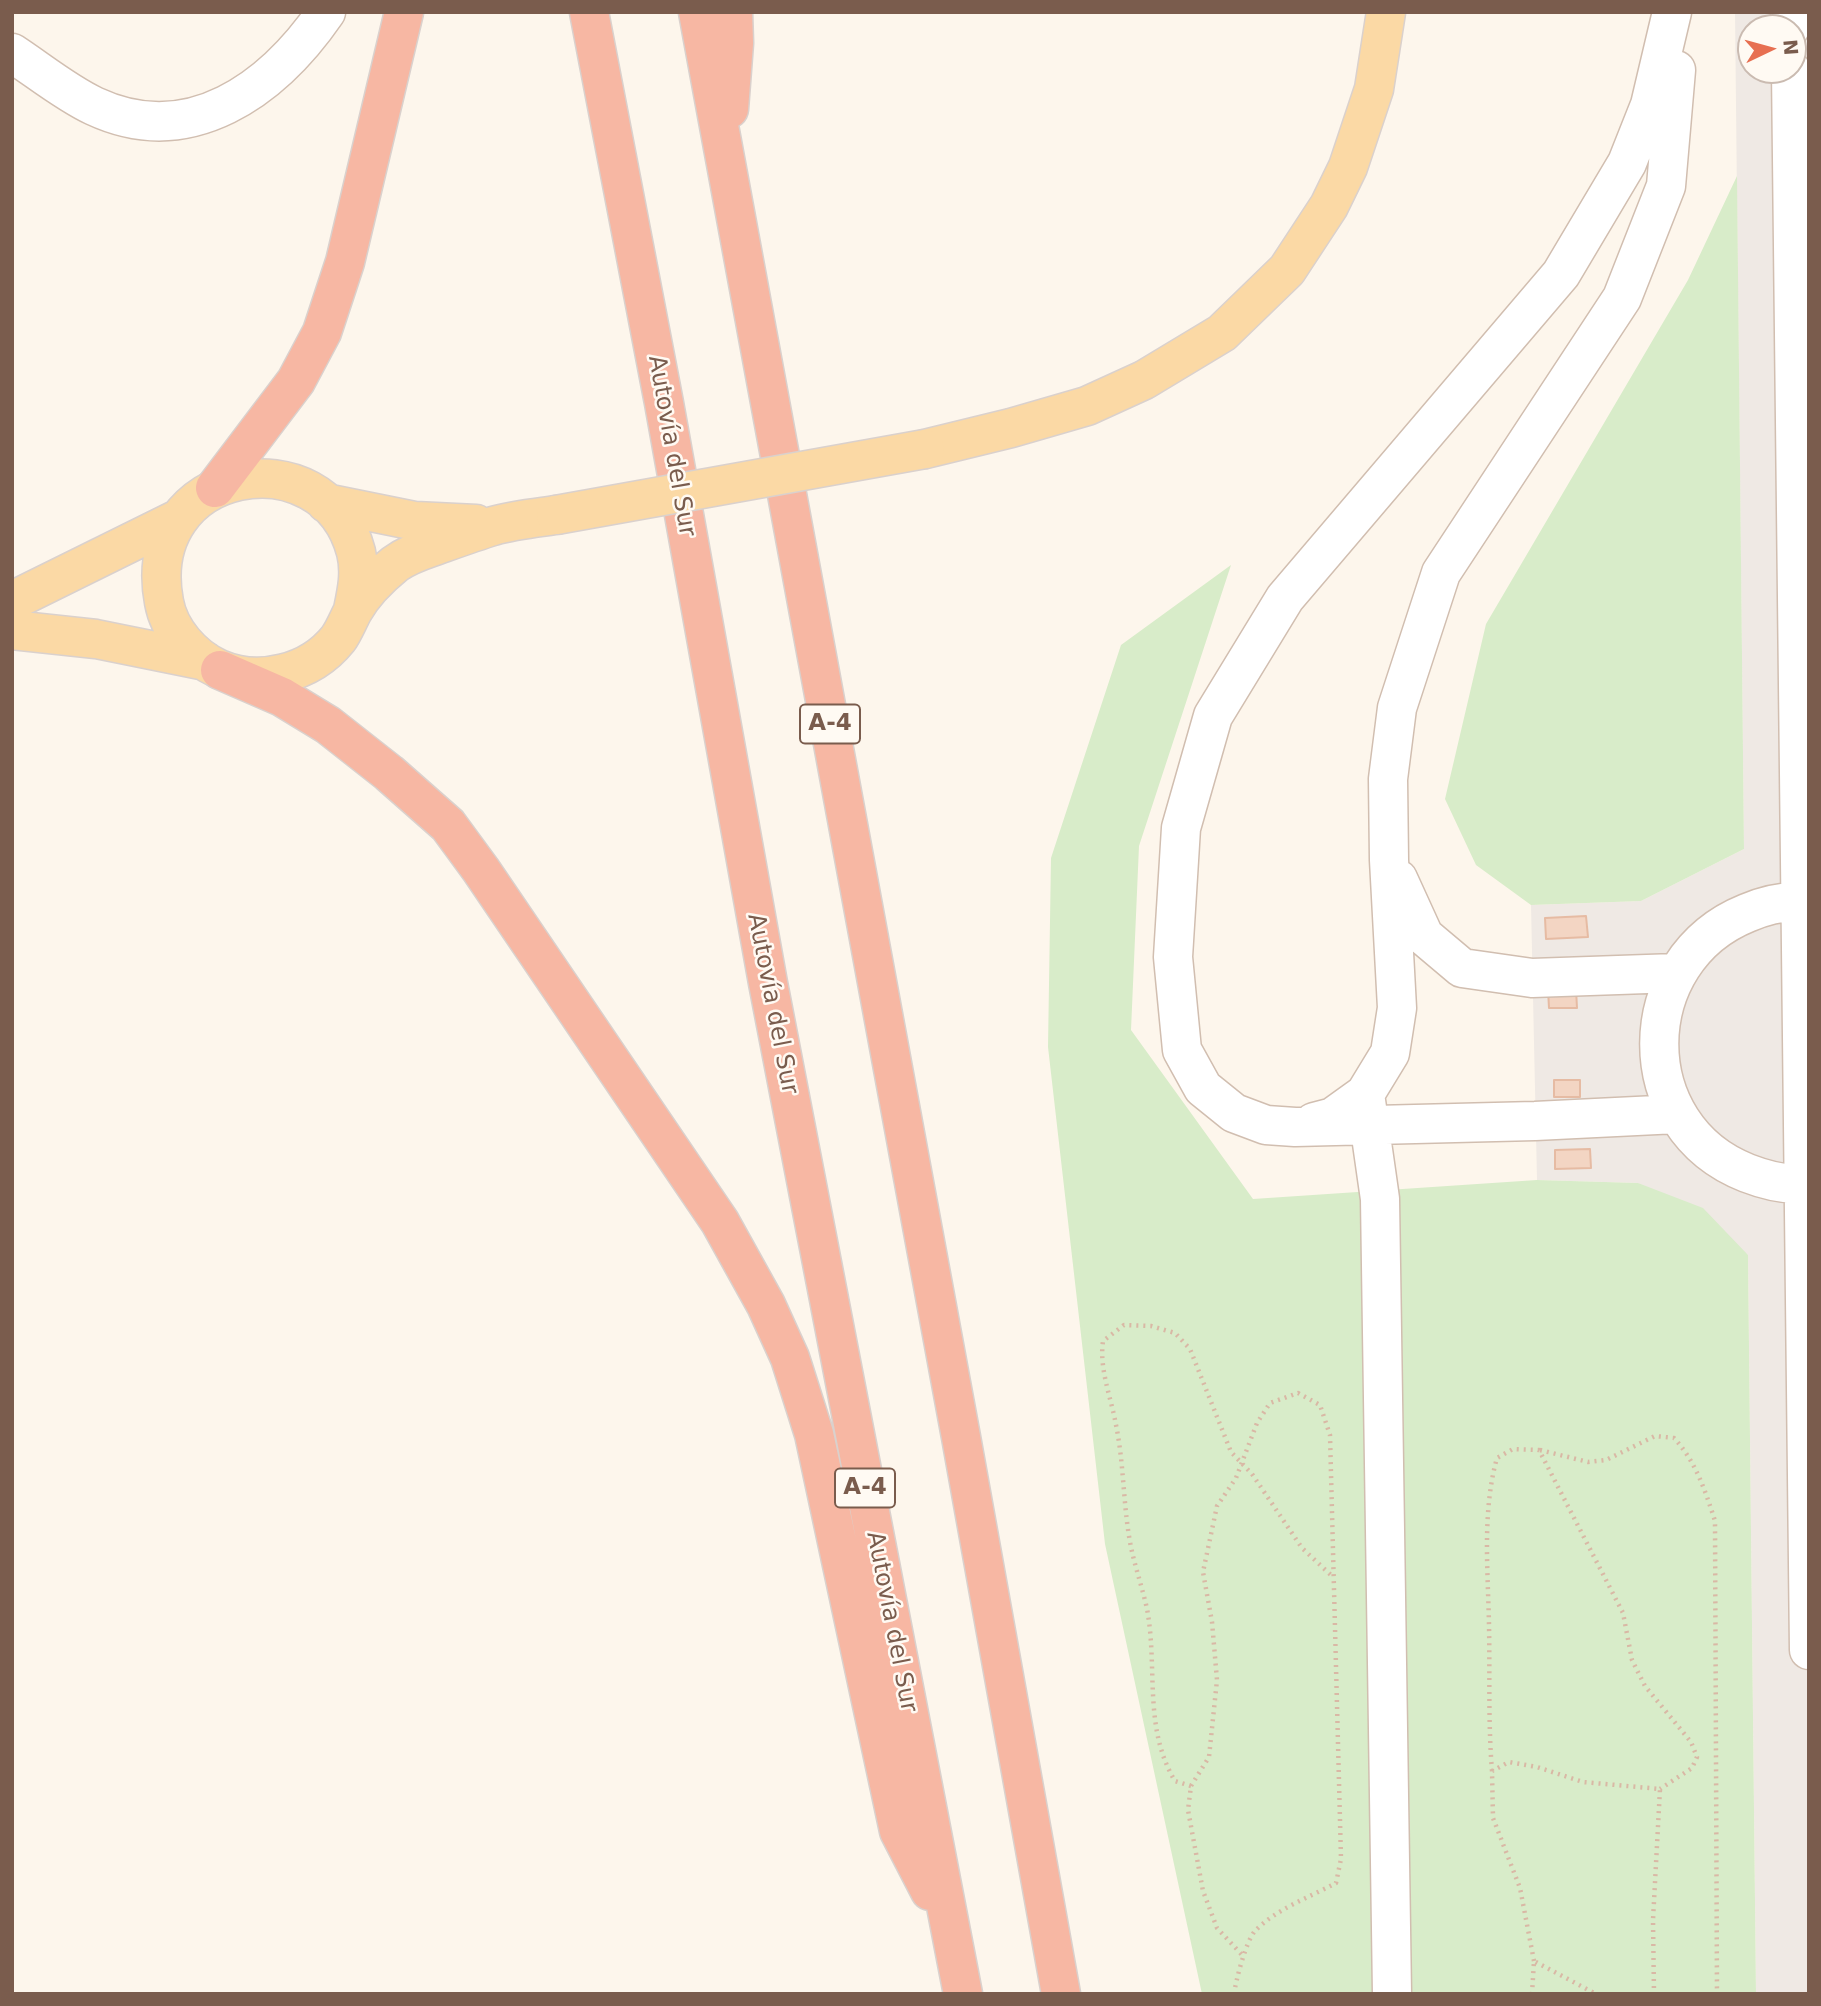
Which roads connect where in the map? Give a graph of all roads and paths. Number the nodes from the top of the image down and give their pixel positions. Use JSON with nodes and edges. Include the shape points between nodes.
{"nodes":[{"id":1,"x":326,"y":12,"type":"edge"},
{"id":2,"x":404,"y":12,"type":"edge"},
{"id":3,"x":589,"y":12,"type":"edge"},
{"id":4,"x":698,"y":12,"type":"edge"},
{"id":5,"x":733,"y":12,"type":"edge"},
{"id":6,"x":1359,"y":12,"type":"edge"},
{"id":7,"x":1386,"y":12,"type":"edge"},
{"id":8,"x":1672,"y":12,"type":"edge"},
{"id":9,"x":1679,"y":12,"type":"edge"},
{"id":10,"x":12,"y":53,"type":"edge"},
{"id":11,"x":1791,"y":84,"type":"edge"},
{"id":12,"x":1364,"y":122,"type":"junction"},
{"id":13,"x":724,"y":156,"type":"junction"},
{"id":14,"x":215,"y":488,"type":"junction"},
{"id":15,"x":326,"y":503,"type":"junction"},
{"id":16,"x":178,"y":519,"type":"junction"},
{"id":17,"x":495,"y":526,"type":"junction"},
{"id":18,"x":12,"y":601,"type":"edge"},
{"id":19,"x":354,"y":610,"type":"junction"},
{"id":20,"x":12,"y":630,"type":"edge"},
{"id":21,"x":212,"y":666,"type":"junction"},
{"id":22,"x":1389,"y":860,"type":"junction"},
{"id":23,"x":1805,"y":902,"type":"edge"},
{"id":24,"x":1676,"y":973,"type":"junction"},
{"id":25,"x":1367,"y":1110,"type":"junction"},
{"id":26,"x":1676,"y":1114,"type":"junction"},
{"id":27,"x":1806,"y":1183,"type":"edge"},
{"id":28,"x":1539,"y":1450,"type":"junction"},
{"id":29,"x":1241,"y":1462,"type":"junction"},
{"id":30,"x":1334,"y":1578,"type":"junction"},
{"id":31,"x":1809,"y":1650,"type":"edge"},
{"id":32,"x":1492,"y":1771,"type":"junction"},
{"id":33,"x":1191,"y":1786,"type":"junction"},
{"id":34,"x":1660,"y":1789,"type":"junction"},
{"id":35,"x":952,"y":1934,"type":"junction"},
{"id":36,"x":1244,"y":1957,"type":"junction"},
{"id":37,"x":1534,"y":1961,"type":"junction"},
{"id":38,"x":963,"y":1994,"type":"edge"},
{"id":39,"x":1061,"y":1994,"type":"edge"},
{"id":40,"x":1234,"y":1994,"type":"edge"},
{"id":41,"x":1392,"y":1994,"type":"edge"},
{"id":42,"x":1532,"y":1994,"type":"edge"},
{"id":43,"x":1596,"y":1994,"type":"edge"},
{"id":44,"x":1654,"y":1994,"type":"edge"},
{"id":45,"x":1717,"y":1994,"type":"edge"}],
"edges":[{"from":1,"to":10,"type":"street","via":[[278,71],[253,90],[224,107],[180,120],[133,119],[93,105]]},
{"from":2,"to":14,"type":"highway","via":[[345,262],[321,332],[296,381]]},
{"from":3,"to":35,"type":"highway","name":"Autovía del Sur","number":"A-4","via":[[768,983]]},
{"from":4,"to":13,"type":"highway","number":"A-4"},
{"from":5,"to":13,"type":"highway"},
{"from":6,"to":12,"type":"main road","via":[[1365,64]]},
{"from":7,"to":12,"type":"main road"},
{"from":8,"to":25,"type":"street","via":[[1650,105],[1627,163],[1561,274],[1285,598],[1213,716],[1181,828],[1173,957],[1182,1050],[1203,1088],[1234,1113],[1266,1125],[1295,1127]]},
{"from":9,"to":22,"type":"street","via":[[1666,186],[1622,298],[1441,573],[1397,708],[1388,779]]},
{"from":11,"to":23,"type":"street"},
{"from":12,"to":17,"type":"main road","bridge":true,"via":[[1329,206],[1287,270],[1222,333],[1144,380],[1087,406],[925,449]]},
{"from":13,"to":39,"type":"highway","number":"A-4"},
{"from":14,"to":15,"type":"main road","via":[[243,479],[273,478],[302,487]]},
{"from":14,"to":16,"type":"main road"},
{"from":15,"to":17,"type":"main road","via":[[415,521]]},
{"from":15,"to":19,"type":"main road","via":[[345,526],[356,553],[359,581]]},
{"from":16,"to":18,"type":"main road"},
{"from":16,"to":21,"type":"main road","via":[[164,548],[160,580],[166,612],[181,640]]},
{"from":17,"to":19,"type":"main road","via":[[414,553],[368,590]]},
{"from":19,"to":21,"type":"main road","via":[[338,639],[314,661],[284,674],[252,677]]},
{"from":20,"to":21,"type":"main road","via":[[96,639]]},
{"from":21,"to":35,"type":"highway","via":[[282,697],[328,725],[448,825],[720,1222],[790,1358],[814,1434],[900,1830]]},
{"from":22,"to":24,"type":"street","via":[[1424,936],[1462,968],[1532,978]]},
{"from":22,"to":25,"type":"street","via":[[1397,1008],[1390,1053]]},
{"from":23,"to":24,"type":"street","via":[[1763,906],[1728,920],[1698,943]]},
{"from":23,"to":27,"type":"street"},
{"from":24,"to":26,"type":"street","via":[[1659,1019],[1660,1068]]},
{"from":25,"to":26,"type":"street","via":[[1535,1121]]},
{"from":25,"to":41,"type":"street","via":[[1380,1199]]},
{"from":26,"to":27,"type":"street","via":[[1700,1144],[1731,1166],[1766,1180]]},
{"from":27,"to":31,"type":"street"},
{"from":28,"to":32,"type":"path","via":[[1513,1449],[1497,1458],[1491,1478]]},
{"from":28,"to":34,"type":"path","via":[[1623,1613],[1632,1660],[1645,1686],[1691,1742],[1697,1757],[1692,1768]]},
{"from":28,"to":45,"type":"path","via":[[1588,1462],[1606,1460],[1655,1436],[1674,1438],[1687,1452],[1703,1484],[1715,1521]]},
{"from":29,"to":30,"type":"path","via":[[1302,1548]]},
{"from":29,"to":30,"type":"path","via":[[1270,1404],[1298,1393],[1320,1405],[1330,1434]]},
{"from":29,"to":33,"type":"path","via":[[1217,1506],[1203,1572],[1217,1680],[1209,1756]]},
{"from":29,"to":33,"type":"path","via":[[1231,1452],[1190,1349],[1175,1333],[1124,1325],[1103,1341],[1101,1357],[1116,1426],[1130,1541],[1147,1612],[1158,1736],[1175,1781]]},
{"from":30,"to":36,"type":"path","via":[[1341,1859],[1336,1883],[1282,1911],[1254,1932]]},
{"from":32,"to":34,"type":"path","via":[[1509,1762],[1583,1782]]},
{"from":32,"to":37,"type":"path","via":[[1493,1818],[1520,1888]]},
{"from":33,"to":36,"type":"path","via":[[1188,1810],[1203,1891],[1217,1928]]},
{"from":34,"to":44,"type":"path"},
{"from":35,"to":38,"type":"highway","name":"Autovía del Sur","number":"A-4"},
{"from":36,"to":40,"type":"path"},
{"from":37,"to":42,"type":"path"},
{"from":37,"to":43,"type":"path"}]}
